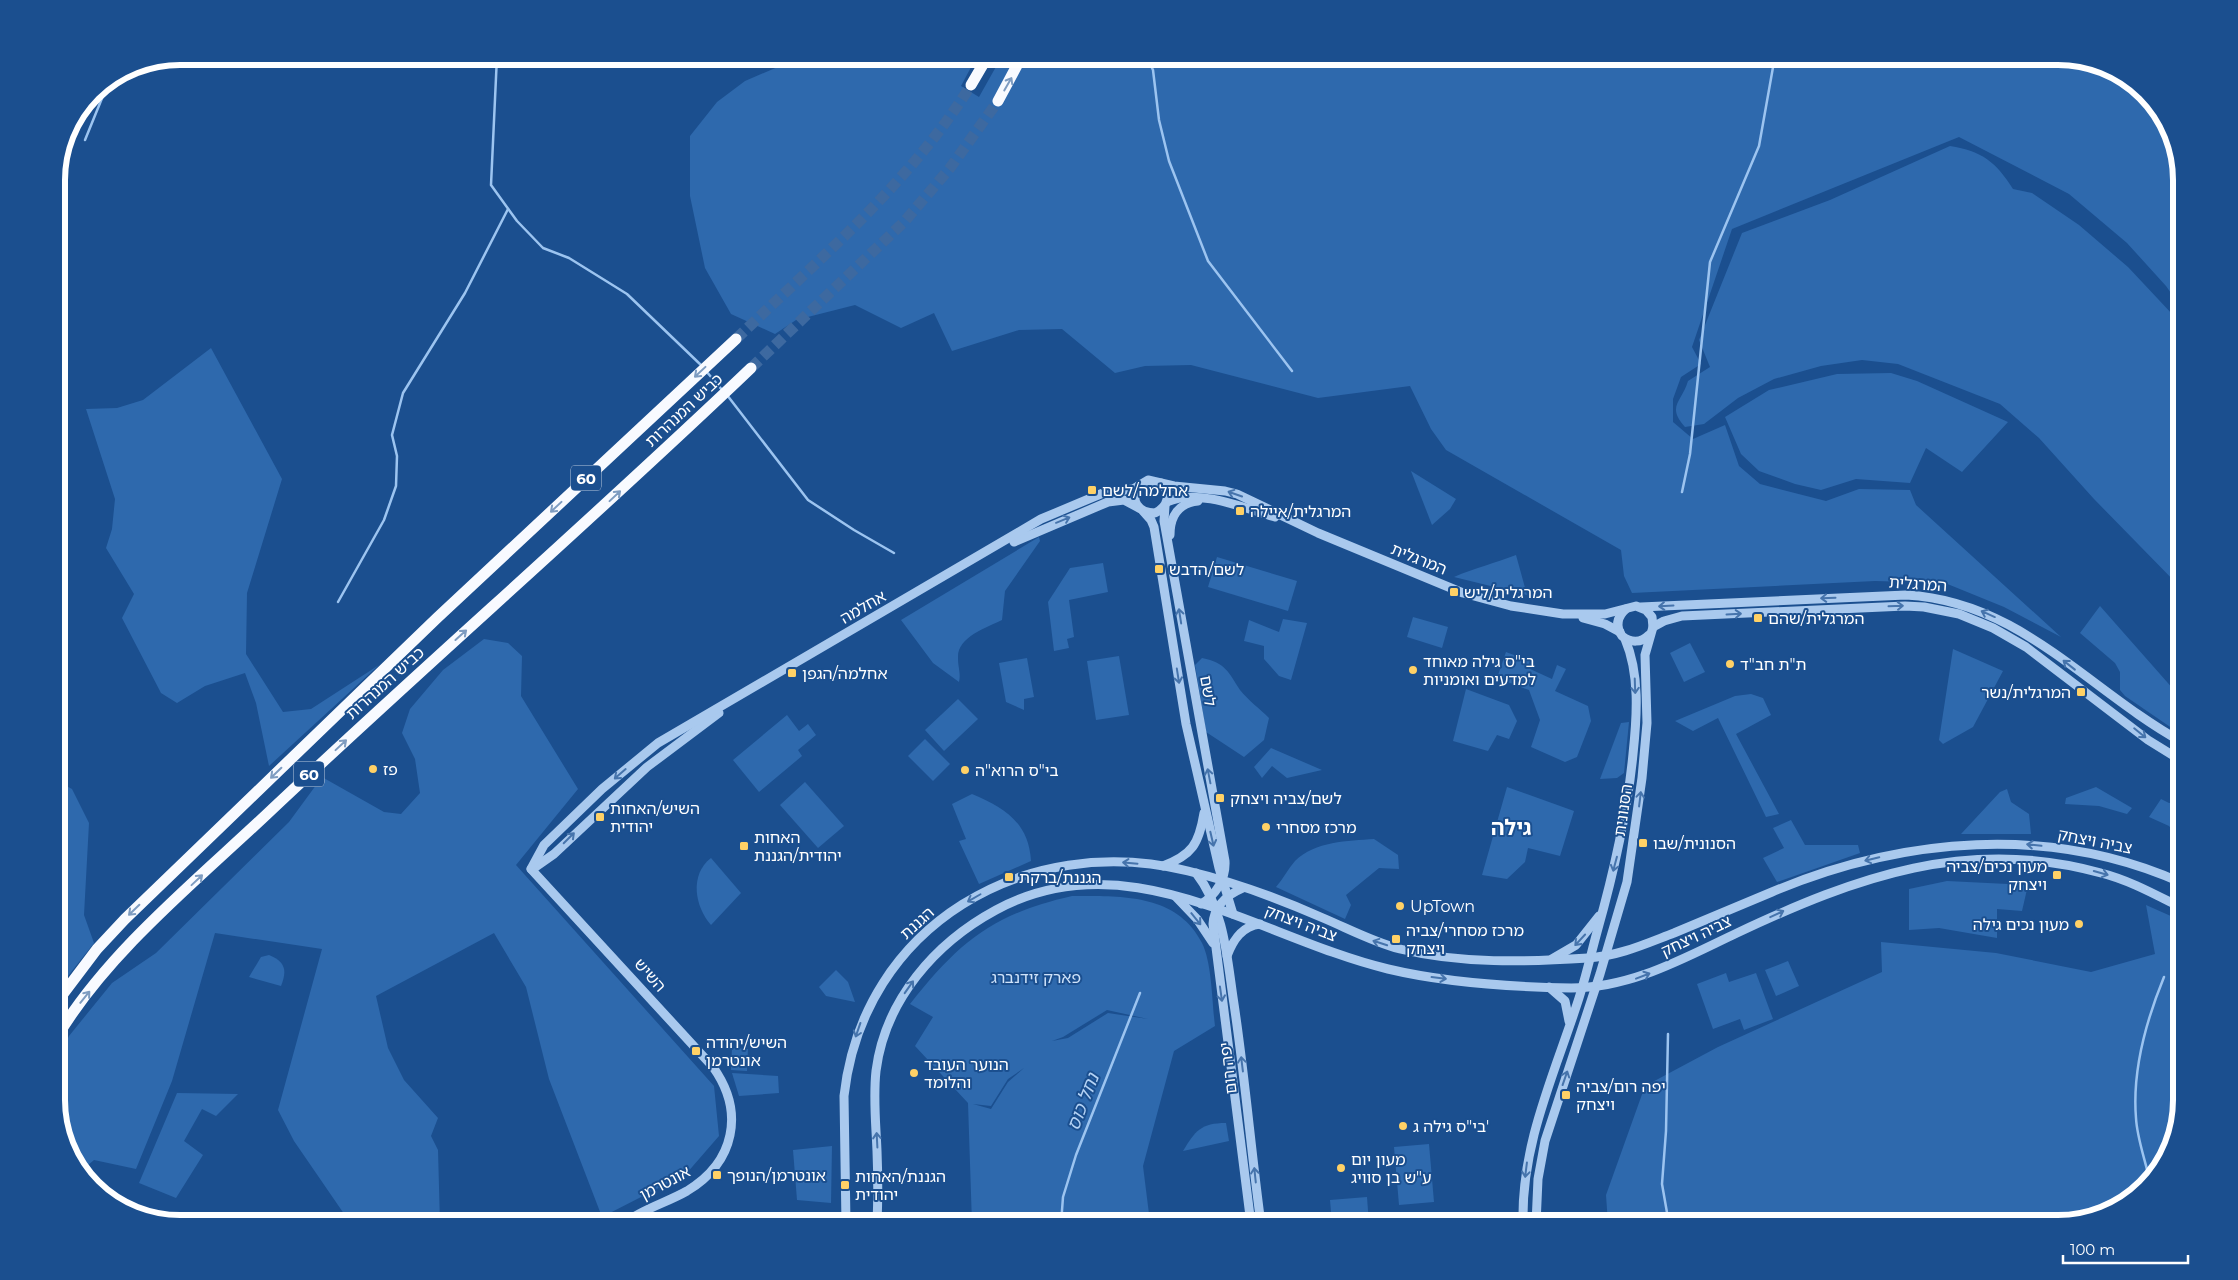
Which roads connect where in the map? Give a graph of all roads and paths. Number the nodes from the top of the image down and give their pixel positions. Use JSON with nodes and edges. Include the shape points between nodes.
{"nodes":[{"id":1,"x":983,"y":65,"type":"edge"},
{"id":2,"x":1018,"y":65,"type":"edge"},
{"id":3,"x":971,"y":85,"type":"tunnel mouth"},
{"id":4,"x":998,"y":101,"type":"tunnel mouth"},
{"id":5,"x":736,"y":339,"type":"tunnel mouth"},
{"id":6,"x":751,"y":368,"type":"tunnel mouth"},
{"id":7,"x":1160,"y":483,"type":"junction"},
{"id":8,"x":1139,"y":485,"type":"junction"},
{"id":9,"x":1208,"y":500,"type":"junction"},
{"id":10,"x":1166,"y":504,"type":"junction"},
{"id":11,"x":1141,"y":509,"type":"junction"},
{"id":12,"x":1294,"y":523,"type":"junction"},
{"id":13,"x":1170,"y":551,"type":"junction"},
{"id":14,"x":971,"y":562,"type":"junction"},
{"id":15,"x":1641,"y":607,"type":"junction"},
{"id":16,"x":1626,"y":609,"type":"junction"},
{"id":17,"x":1565,"y":614,"type":"junction"},
{"id":18,"x":1651,"y":630,"type":"junction"},
{"id":19,"x":1622,"y":636,"type":"junction"},
{"id":20,"x":770,"y":679,"type":"junction"},
{"id":21,"x":2173,"y":736,"type":"edge"},
{"id":22,"x":2173,"y":755,"type":"edge"},
{"id":23,"x":1205,"y":808,"type":"junction"},
{"id":24,"x":1162,"y":866,"type":"junction"},
{"id":25,"x":531,"y":869,"type":"junction"},
{"id":26,"x":1196,"y":873,"type":"junction"},
{"id":27,"x":2173,"y":879,"type":"edge"},
{"id":28,"x":1222,"y":881,"type":"junction"},
{"id":29,"x":1244,"y":888,"type":"junction"},
{"id":30,"x":1174,"y":895,"type":"junction"},
{"id":31,"x":1211,"y":897,"type":"junction"},
{"id":32,"x":1226,"y":897,"type":"junction"},
{"id":33,"x":1201,"y":904,"type":"junction"},
{"id":34,"x":2173,"y":904,"type":"edge"},
{"id":35,"x":1216,"y":909,"type":"junction"},
{"id":36,"x":1603,"y":910,"type":"junction"},
{"id":37,"x":1233,"y":914,"type":"junction"},
{"id":38,"x":1261,"y":924,"type":"junction"},
{"id":39,"x":1215,"y":946,"type":"junction"},
{"id":40,"x":1606,"y":956,"type":"junction"},
{"id":41,"x":1226,"y":957,"type":"junction"},
{"id":42,"x":1590,"y":958,"type":"junction"},
{"id":43,"x":1549,"y":960,"type":"junction"},
{"id":44,"x":1549,"y":987,"type":"junction"},
{"id":45,"x":1596,"y":987,"type":"junction"},
{"id":46,"x":1582,"y":988,"type":"junction"},
{"id":47,"x":65,"y":990,"type":"edge"},
{"id":48,"x":65,"y":1024,"type":"edge"},
{"id":49,"x":1570,"y":1024,"type":"junction"},
{"id":50,"x":732,"y":1110,"type":"joint"},
{"id":51,"x":640,"y":1215,"type":"edge"},
{"id":52,"x":846,"y":1215,"type":"edge"},
{"id":53,"x":877,"y":1215,"type":"edge"},
{"id":54,"x":1250,"y":1215,"type":"edge"},
{"id":55,"x":1260,"y":1215,"type":"edge"},
{"id":56,"x":1524,"y":1215,"type":"edge"},
{"id":57,"x":1536,"y":1215,"type":"edge"}],
"edges":[{"from":1,"to":3,"type":"highway"},
{"from":4,"to":2,"type":"highway","one_way":true},
{"from":5,"to":47,"type":"highway","name":"כביש המנהרות","number":"60","one_way":true,"via":[[424,630],[124,919]]},
{"from":48,"to":6,"type":"highway","name":"כביש המנהרות","number":"60","one_way":true,"via":[[110,966],[152,922]]},
{"from":7,"to":8,"type":"street","via":[[1148,480]]},
{"from":7,"to":10,"type":"street","via":[[1167,491]]},
{"from":12,"to":7,"type":"street","name":"המרגלית","one_way":true,"via":[[1231,492]]},
{"from":8,"to":11,"type":"street","via":[[1134,498]]},
{"from":8,"to":14,"type":"street","name":"אחלמה","via":[[1104,493],[1042,519]]},
{"from":9,"to":10,"type":"street","name":"המרגלית","via":[[1187,497]]},
{"from":9,"to":12,"type":"street","name":"המרגלית"},
{"from":9,"to":13,"type":"street","via":[[1190,502],[1176,512],[1170,530]]},
{"from":10,"to":11,"type":"street","via":[[1155,513]]},
{"from":10,"to":13,"type":"street","name":"לשם","via":[[1163,514]]},
{"from":14,"to":11,"type":"street","name":"אחלמה","one_way":true,"via":[[1108,502],[1124,500]]},
{"from":11,"to":23,"type":"street","name":"לשם","one_way":true,"via":[[1154,527],[1184,715]]},
{"from":12,"to":17,"type":"street","name":"המרגלית","via":[[1463,592],[1511,606]]},
{"from":28,"to":13,"type":"street","name":"לשם","one_way":true,"via":[[1224,854]]},
{"from":14,"to":20,"type":"street","name":"אחלמה"},
{"from":15,"to":16,"type":"street"},
{"from":15,"to":18,"type":"street","via":[[1649,613]]},
{"from":21,"to":15,"type":"street","name":"המרגלית","one_way":true,"via":[[2106,694],[2031,637],[1983,611],[1945,599],[1906,595]]},
{"from":16,"to":17,"type":"street","name":"המרגלית","via":[[1605,614]]},
{"from":16,"to":19,"type":"street","via":[[1619,617],[1618,627]]},
{"from":17,"to":19,"type":"street","name":"המרגלית","via":[[1605,624]]},
{"from":18,"to":19,"type":"street","via":[[1641,641]]},
{"from":18,"to":22,"type":"street","name":"המרגלית","one_way":true,"via":[[1682,616],[1905,606],[1943,610],[1978,621],[2026,647],[2148,740]]},
{"from":40,"to":18,"type":"street","name":"הסנונית","one_way":true,"via":[[1627,882],[1636,828],[1647,723],[1645,647]]},
{"from":19,"to":36,"type":"street","name":"הסנונית","one_way":true,"via":[[1634,670],[1634,749],[1623,833]]},
{"from":25,"to":20,"type":"street","name":"אחלמה","one_way":true,"via":[[554,854],[666,752]]},
{"from":20,"to":25,"type":"street","name":"אחלמה","one_way":true,"via":[[658,743],[602,789],[556,833],[544,845]]},
{"from":23,"to":24,"type":"street","via":[[1199,836],[1192,848],[1179,859]]},
{"from":23,"to":28,"type":"street","name":"לשם","one_way":true},
{"from":24,"to":26,"type":"street","name":"הגננת"},
{"from":24,"to":52,"type":"street","name":"הגננת","one_way":true,"via":[[1126,862],[1082,863],[1048,868],[1009,880],[947,916],[898,962],[862,1019],[846,1077],[843,1116]]},
{"from":25,"to":50,"type":"street","name":"השיש","via":[[713,1067],[724,1085]]},
{"from":26,"to":28,"type":"street","name":"הגננת"},
{"from":26,"to":31,"type":"street","name":"יפה רום"},
{"from":27,"to":40,"type":"street","name":"צביה ויצחק","one_way":true,"via":[[2145,867],[2074,850],[2002,844],[1940,847],[1888,855],[1803,880],[1633,950]]},
{"from":28,"to":29,"type":"street","name":"צביה ויצחק"},
{"from":28,"to":31,"type":"street","name":"לשם"},
{"from":28,"to":32,"type":"street","name":"לשם"},
{"from":29,"to":32,"type":"street"},
{"from":43,"to":29,"type":"street","name":"צביה ויצחק","one_way":true,"via":[[1456,959],[1398,948],[1373,941]]},
{"from":30,"to":33,"type":"street"},
{"from":30,"to":39,"type":"street","one_way":true,"via":[[1197,919]]},
{"from":53,"to":30,"type":"street","one_way":true,"via":[[875,1088],[878,1064],[892,1016],[929,960],[960,933],[992,913],[1017,900],[1052,889],[1117,884]]},
{"from":31,"to":33,"type":"street","name":"לשם"},
{"from":31,"to":35,"type":"street","name":"יפה רום"},
{"from":32,"to":35,"type":"street"},
{"from":32,"to":37,"type":"street","name":"לשם"},
{"from":33,"to":35,"type":"street"},
{"from":45,"to":34,"type":"street","name":"צביה ויצחק","one_way":true,"via":[[1654,972],[1846,885],[1882,874],[1945,862],[2012,860],[2079,868],[2116,878]]},
{"from":35,"to":37,"type":"street","name":"צביה ויצחק"},
{"from":35,"to":39,"type":"street","name":"יפה רום","via":[[1213,924]]},
{"from":35,"to":41,"type":"street","name":"יפה רום"},
{"from":36,"to":42,"type":"street","name":"הסנונית"},
{"from":36,"to":43,"type":"street","one_way":true,"via":[[1579,942]]},
{"from":37,"to":38,"type":"street","name":"צביה ויצחק"},
{"from":38,"to":41,"type":"street","via":[[1242,932]]},
{"from":38,"to":44,"type":"street","name":"צביה ויצחק","one_way":true,"via":[[1386,968],[1478,982]]},
{"from":39,"to":54,"type":"street","name":"יפה רום","one_way":true},
{"from":40,"to":42,"type":"street","name":"צביה ויצחק"},
{"from":40,"to":45,"type":"street","name":"הסנונית"},
{"from":55,"to":41,"type":"street","name":"יפה רום","one_way":true},
{"from":42,"to":43,"type":"street","name":"צביה ויצחק"},
{"from":42,"to":46,"type":"street"},
{"from":44,"to":46,"type":"street","name":"צביה ויצחק"},
{"from":44,"to":49,"type":"street","via":[[1565,1001]]},
{"from":45,"to":46,"type":"street","name":"צביה ויצחק"},
{"from":57,"to":45,"type":"street","one_way":true,"via":[[1538,1179],[1545,1141]]},
{"from":46,"to":49,"type":"street"},
{"from":49,"to":56,"type":"street","one_way":true,"via":[[1529,1149]]},
{"from":50,"to":51,"type":"street","name":"אונטרמן","via":[[731,1134],[712,1171],[687,1191]]}]}
